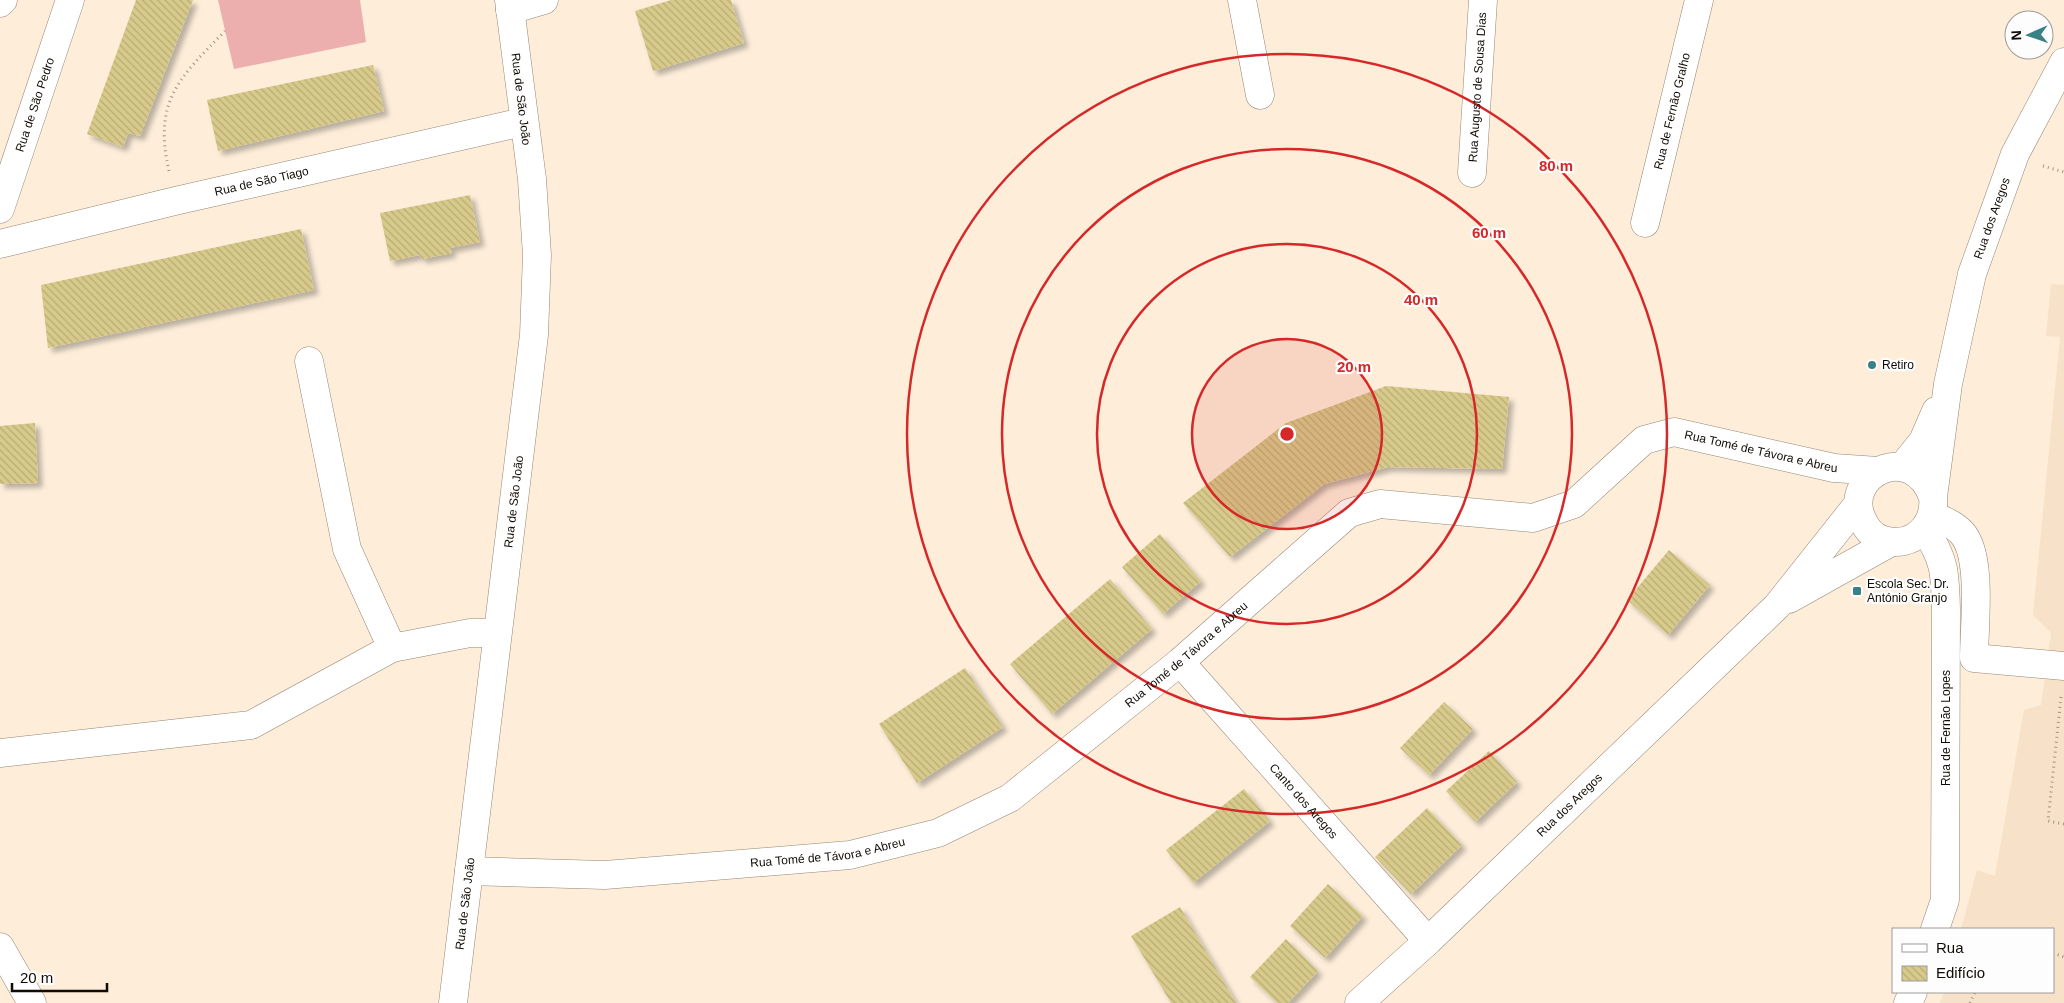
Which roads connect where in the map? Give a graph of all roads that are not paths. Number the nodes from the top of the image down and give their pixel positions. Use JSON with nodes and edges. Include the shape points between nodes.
{"nodes":[{"id":1,"x":70,"y":0,"type":"edge"},
{"id":2,"x":544,"y":0,"type":"edge"},
{"id":3,"x":1242,"y":0,"type":"edge"},
{"id":4,"x":1483,"y":0,"type":"edge"},
{"id":5,"x":1699,"y":0,"type":"edge"},
{"id":6,"x":509,"y":5,"type":"edge"},
{"id":7,"x":2064,"y":62,"type":"edge"},
{"id":8,"x":1260,"y":95,"type":"dead end"},
{"id":9,"x":524,"y":122,"type":"junction"},
{"id":10,"x":1472,"y":173,"type":"dead end"},
{"id":11,"x":0,"y":209,"type":"edge"},
{"id":12,"x":1645,"y":223,"type":"dead end"},
{"id":13,"x":0,"y":244,"type":"edge"},
{"id":14,"x":309,"y":361,"type":"dead end"},
{"id":15,"x":1948,"y":384,"type":"junction"},
{"id":16,"x":1890,"y":469,"type":"junction"},
{"id":17,"x":1858,"y":504,"type":"junction"},
{"id":18,"x":1930,"y":514,"type":"junction"},
{"id":19,"x":1891,"y":542,"type":"junction"},
{"id":20,"x":1777,"y":606,"type":"junction"},
{"id":21,"x":496,"y":633,"type":"junction"},
{"id":22,"x":392,"y":648,"type":"junction"},
{"id":23,"x":1180,"y":662,"type":"junction"},
{"id":24,"x":2064,"y":666,"type":"edge"},
{"id":25,"x":0,"y":753,"type":"edge"},
{"id":26,"x":469,"y":871,"type":"junction"},
{"id":27,"x":1935,"y":928,"type":"edge"},
{"id":28,"x":1428,"y":941,"type":"junction"},
{"id":29,"x":0,"y":947,"type":"edge"},
{"id":30,"x":1371,"y":1000,"type":"edge"},
{"id":31,"x":32,"y":1003,"type":"edge"},
{"id":32,"x":453,"y":1003,"type":"edge"}],
"edges":[{"from":1,"to":11,"type":"street","name":"Rua de São Pedro"},
{"from":2,"to":6,"type":"street"},
{"from":3,"to":8,"type":"street"},
{"from":4,"to":10,"type":"street","name":"Rua Augusto de Sousa Dias"},
{"from":5,"to":12,"type":"street","name":"Rua de Fernão Gralho"},
{"from":6,"to":9,"type":"street","name":"Rua de São João"},
{"from":7,"to":15,"type":"street","name":"Rua dos Aregos","via":[[2014,154],[1972,274]]},
{"from":9,"to":13,"type":"street","name":"Rua de São Tiago"},
{"from":9,"to":21,"type":"street","name":"Rua de São João","via":[[537,256],[534,335]]},
{"from":14,"to":22,"type":"street","via":[[347,549]]},
{"from":15,"to":16,"type":"street","via":[[1923,441]]},
{"from":15,"to":18,"type":"street"},
{"from":16,"to":17,"type":"street","via":[[1864,485]]},
{"from":16,"to":18,"type":"street","via":[[1913,470],[1922,477],[1929,486]]},
{"from":16,"to":23,"type":"street","name":"Rua Tomé de Távora e Abreu","via":[[1834,468],[1674,432],[1644,440],[1574,504],[1532,518],[1380,504],[1349,513]]},
{"from":17,"to":19,"type":"street","via":[[1868,529]]},
{"from":17,"to":20,"type":"street"},
{"from":18,"to":19,"type":"street","via":[[1915,537]]},
{"from":18,"to":24,"type":"street","via":[[1962,532],[1972,552],[1974,658]]},
{"from":18,"to":27,"type":"street","name":"Rua de Fernão Lopes","via":[[1943,565],[1946,609],[1945,900]]},
{"from":19,"to":20,"type":"street"},
{"from":20,"to":28,"type":"street","name":"Rua dos Aregos"},
{"from":21,"to":22,"type":"street","via":[[470,633]]},
{"from":21,"to":26,"type":"street","name":"Rua de São João"},
{"from":22,"to":25,"type":"street","via":[[251,725]]},
{"from":23,"to":26,"type":"street","name":"Rua Tomé de Távora e Abreu","via":[[1010,798],[938,832],[850,855],[830,857],[605,875]]},
{"from":23,"to":28,"type":"street","name":"Canto dos Aregos"},
{"from":26,"to":32,"type":"street","name":"Rua de São João"},
{"from":28,"to":30,"type":"street","name":"Rua dos Aregos"},
{"from":29,"to":31,"type":"street"}]}
